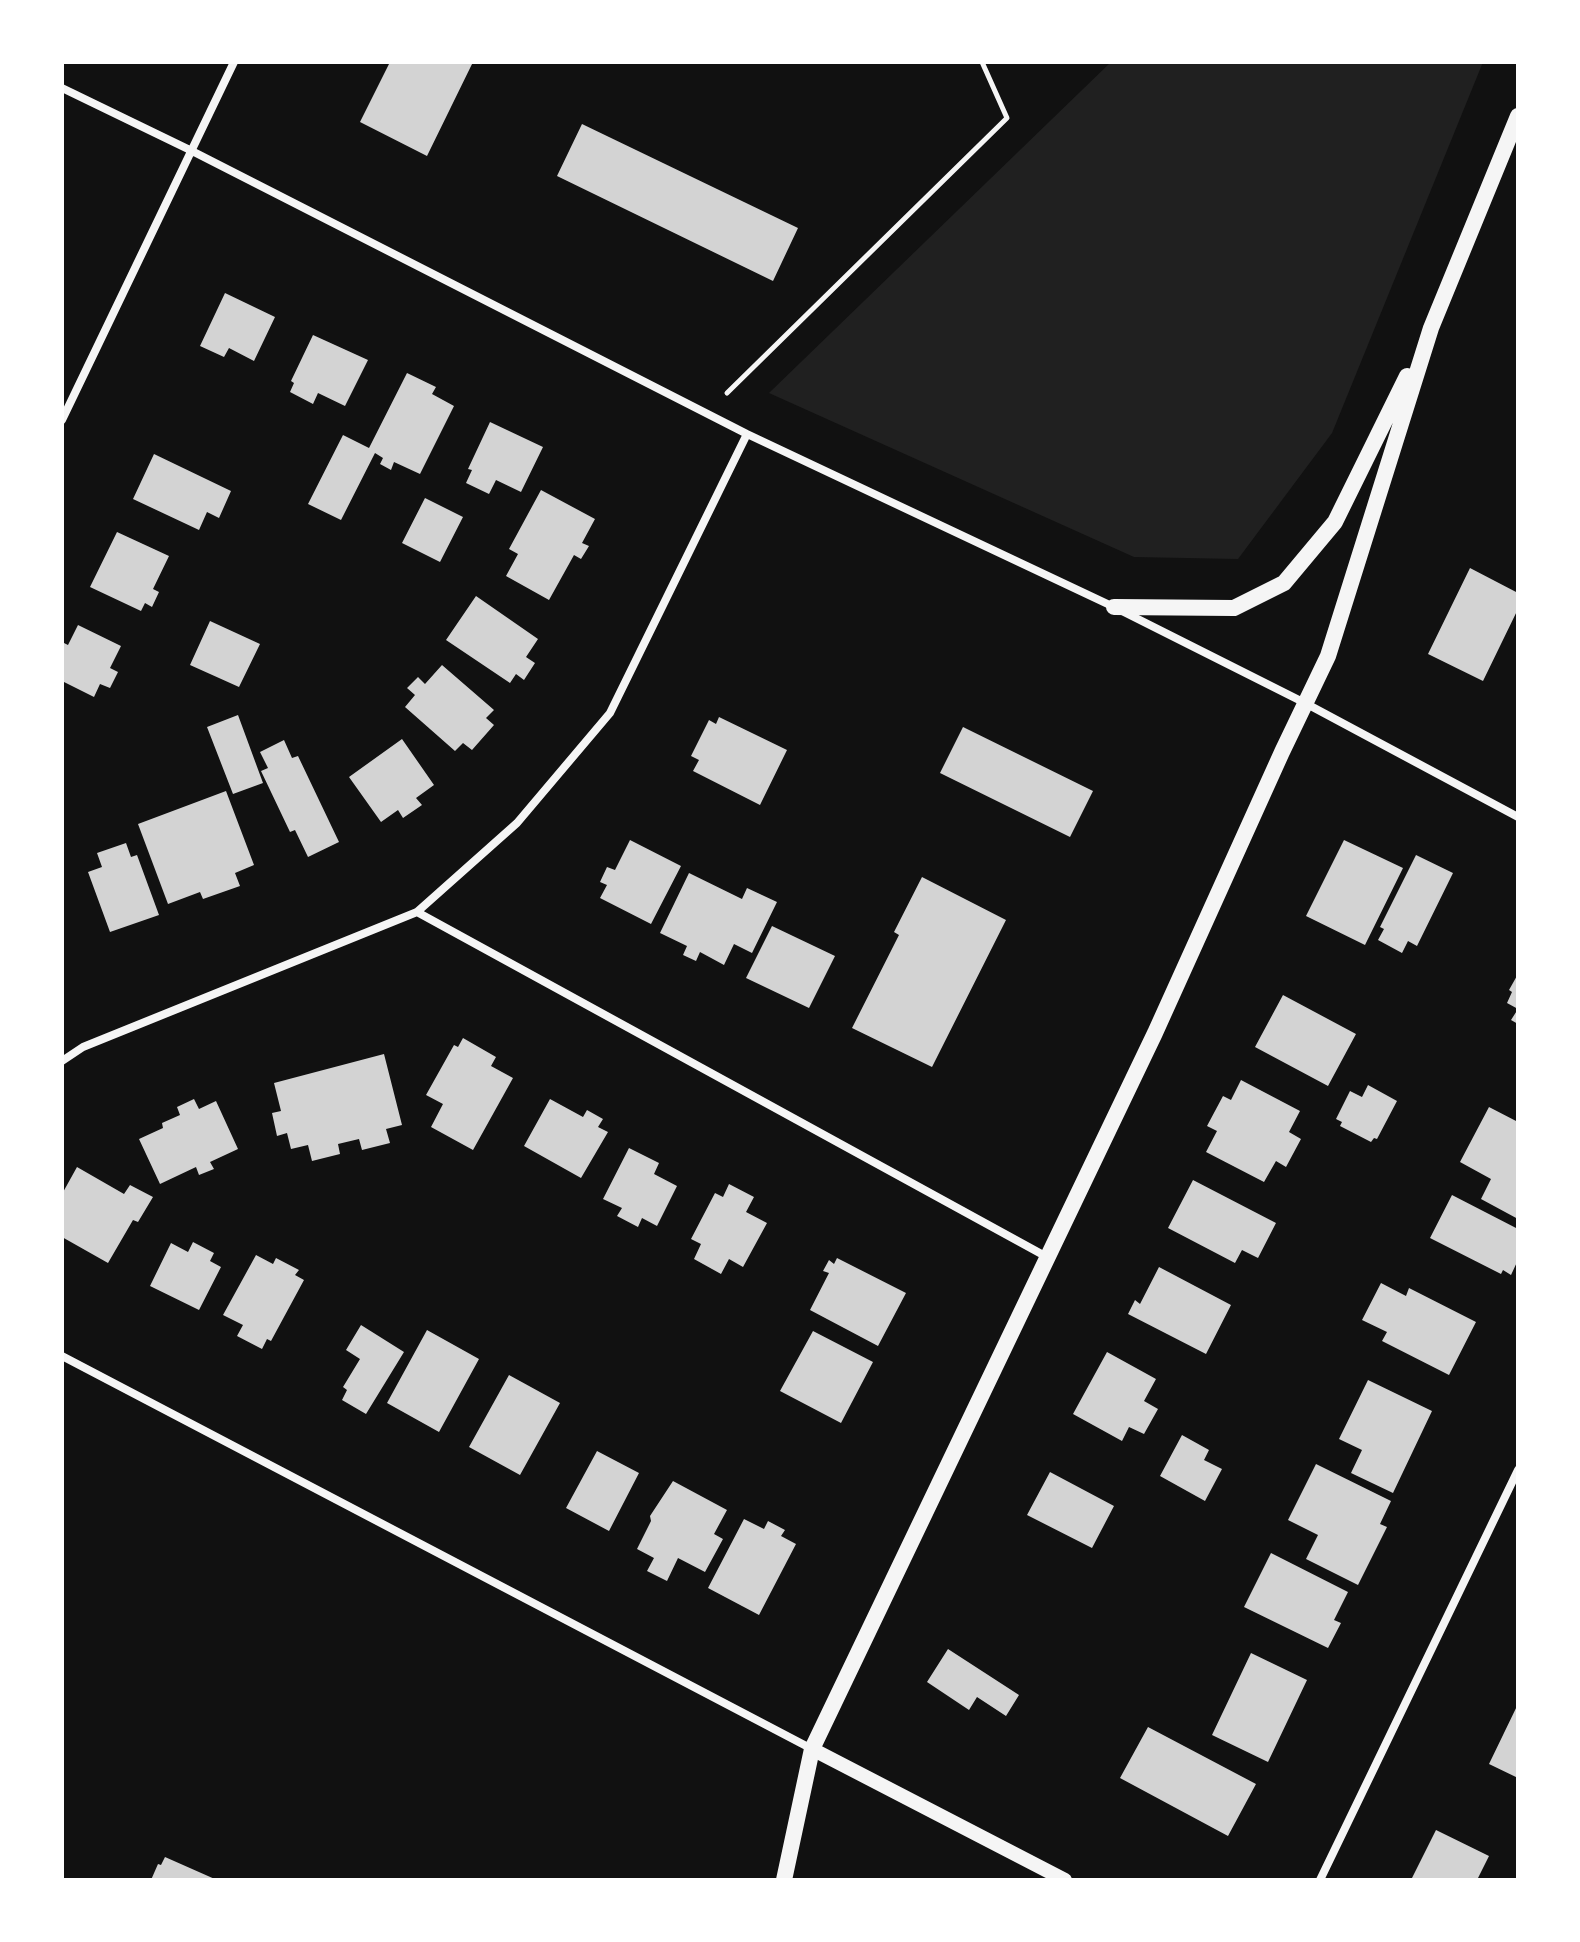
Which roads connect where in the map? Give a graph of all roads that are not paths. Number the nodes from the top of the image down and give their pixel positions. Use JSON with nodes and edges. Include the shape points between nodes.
{"nodes":[{"id":1,"x":234,"y":62,"type":"edge"},
{"id":2,"x":62,"y":88,"type":"edge"},
{"id":3,"x":1518,"y":116,"type":"edge"},
{"id":4,"x":190,"y":150,"type":"junction"},
{"id":5,"x":1431,"y":328,"type":"junction"},
{"id":6,"x":62,"y":420,"type":"edge"},
{"id":7,"x":747,"y":434,"type":"junction"},
{"id":8,"x":1114,"y":607,"type":"junction"},
{"id":9,"x":1305,"y":703,"type":"junction"},
{"id":10,"x":1518,"y":817,"type":"edge"},
{"id":11,"x":417,"y":912,"type":"junction"},
{"id":12,"x":62,"y":1061,"type":"edge"},
{"id":13,"x":1047,"y":1257,"type":"junction"},
{"id":14,"x":62,"y":1356,"type":"edge"},
{"id":15,"x":1518,"y":1470,"type":"edge"},
{"id":16,"x":812,"y":1749,"type":"junction"},
{"id":17,"x":784,"y":1880,"type":"edge"},
{"id":18,"x":1065,"y":1880,"type":"edge"},
{"id":19,"x":1320,"y":1880,"type":"edge"}],
"edges":[{"from":1,"to":4,"type":"street"},
{"from":2,"to":4,"type":"street"},
{"from":3,"to":5,"type":"main road"},
{"from":4,"to":6,"type":"street"},
{"from":4,"to":7,"type":"street"},
{"from":5,"to":8,"type":"main road","via":[[1335,522],[1284,583],[1234,608]]},
{"from":5,"to":9,"type":"main road","via":[[1328,656]]},
{"from":7,"to":8,"type":"street"},
{"from":7,"to":11,"type":"street","via":[[610,713],[517,823]]},
{"from":8,"to":9,"type":"street"},
{"from":9,"to":10,"type":"street"},
{"from":9,"to":13,"type":"main road"},
{"from":11,"to":12,"type":"street","via":[[83,1047]]},
{"from":11,"to":13,"type":"street"},
{"from":13,"to":16,"type":"main road"},
{"from":14,"to":16,"type":"street"},
{"from":15,"to":19,"type":"street"},
{"from":16,"to":17,"type":"main road"},
{"from":16,"to":18,"type":"street"}]}
